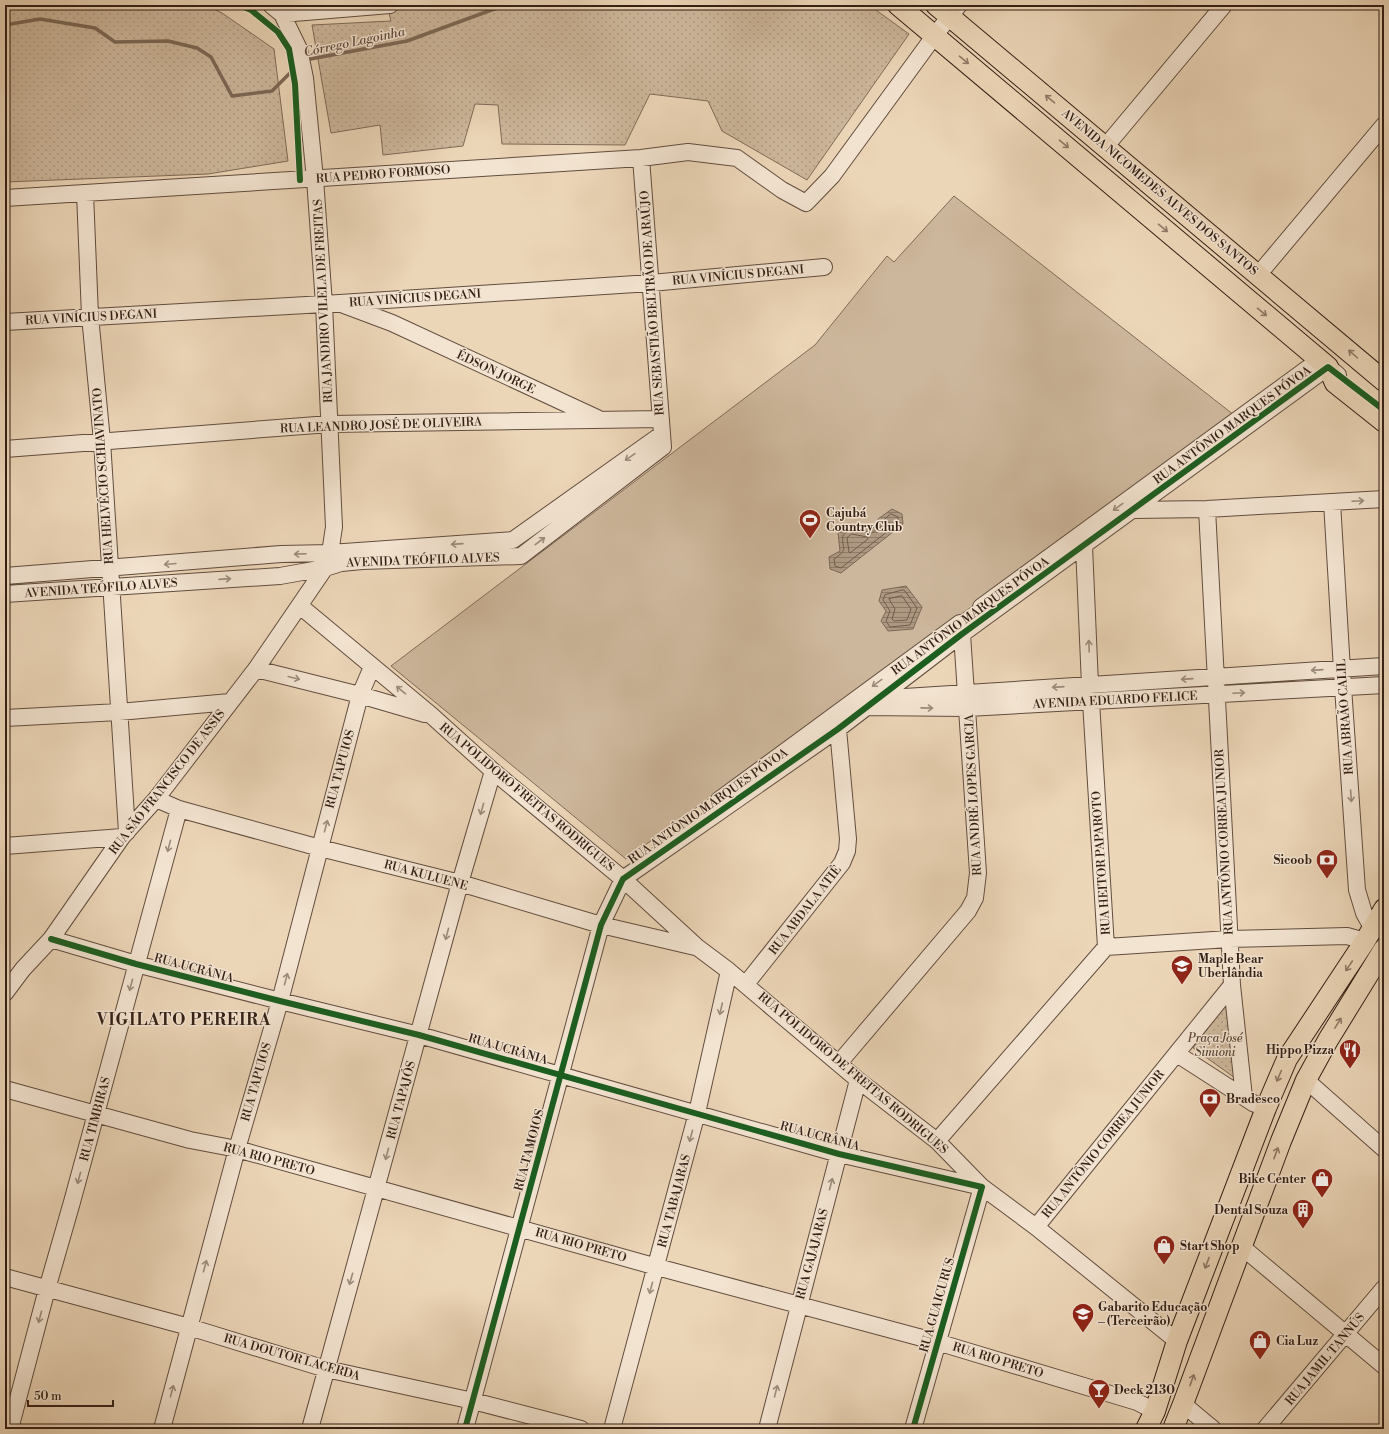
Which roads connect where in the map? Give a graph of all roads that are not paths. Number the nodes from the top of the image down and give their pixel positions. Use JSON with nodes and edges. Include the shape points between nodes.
{"nodes":[{"id":1,"x":390,"y":5,"type":"edge"},
{"id":2,"x":898,"y":5,"type":"edge"},
{"id":3,"x":1224,"y":5,"type":"edge"},
{"id":4,"x":948,"y":9,"type":"edge"},
{"id":5,"x":277,"y":10,"type":"edge"},
{"id":6,"x":935,"y":35,"type":"junction"},
{"id":7,"x":1384,"y":124,"type":"edge"},
{"id":8,"x":1106,"y":146,"type":"junction"},
{"id":9,"x":641,"y":158,"type":"junction"},
{"id":10,"x":315,"y":179,"type":"junction"},
{"id":11,"x":85,"y":193,"type":"junction"},
{"id":12,"x":5,"y":198,"type":"edge"},
{"id":13,"x":824,"y":267,"type":"dead end"},
{"id":14,"x":1258,"y":275,"type":"junction"},
{"id":15,"x":651,"y":283,"type":"junction"},
{"id":16,"x":331,"y":304,"type":"junction"},
{"id":17,"x":90,"y":316,"type":"junction"},
{"id":18,"x":5,"y":322,"type":"edge"},
{"id":19,"x":1324,"y":364,"type":"junction"},
{"id":20,"x":1383,"y":381,"type":"edge"},
{"id":21,"x":1384,"y":410,"type":"edge"},
{"id":22,"x":601,"y":420,"type":"junction"},
{"id":23,"x":1384,"y":422,"type":"edge"},
{"id":24,"x":330,"y":424,"type":"junction"},
{"id":25,"x":662,"y":434,"type":"junction"},
{"id":26,"x":102,"y":441,"type":"junction"},
{"id":27,"x":5,"y":449,"type":"edge"},
{"id":28,"x":1141,"y":490,"type":"junction"},
{"id":29,"x":1384,"y":499,"type":"edge"},
{"id":30,"x":1332,"y":502,"type":"junction"},
{"id":31,"x":1207,"y":508,"type":"junction"},
{"id":32,"x":1134,"y":510,"type":"junction"},
{"id":33,"x":513,"y":540,"type":"junction"},
{"id":34,"x":1084,"y":546,"type":"junction"},
{"id":35,"x":479,"y":550,"type":"junction"},
{"id":36,"x":330,"y":553,"type":"junction"},
{"id":37,"x":281,"y":554,"type":"junction"},
{"id":38,"x":521,"y":556,"type":"junction"},
{"id":39,"x":110,"y":568,"type":"junction"},
{"id":40,"x":325,"y":568,"type":"junction"},
{"id":41,"x":5,"y":576,"type":"edge"},
{"id":42,"x":280,"y":576,"type":"junction"},
{"id":43,"x":111,"y":587,"type":"junction"},
{"id":44,"x":5,"y":594,"type":"edge"},
{"id":45,"x":300,"y":606,"type":"junction"},
{"id":46,"x":961,"y":629,"type":"junction"},
{"id":47,"x":1384,"y":666,"type":"edge"},
{"id":48,"x":372,"y":667,"type":"junction"},
{"id":49,"x":256,"y":669,"type":"junction"},
{"id":50,"x":1342,"y":669,"type":"junction"},
{"id":51,"x":1215,"y":677,"type":"junction"},
{"id":52,"x":1090,"y":685,"type":"junction"},
{"id":53,"x":1384,"y":685,"type":"edge"},
{"id":54,"x":1343,"y":687,"type":"junction"},
{"id":55,"x":1216,"y":694,"type":"junction"},
{"id":56,"x":360,"y":695,"type":"junction"},
{"id":57,"x":967,"y":701,"type":"junction"},
{"id":58,"x":230,"y":702,"type":"junction"},
{"id":59,"x":1091,"y":702,"type":"junction"},
{"id":60,"x":858,"y":704,"type":"junction"},
{"id":61,"x":119,"y":712,"type":"junction"},
{"id":62,"x":430,"y":715,"type":"junction"},
{"id":63,"x":5,"y":718,"type":"edge"},
{"id":64,"x":838,"y":729,"type":"junction"},
{"id":65,"x":493,"y":771,"type":"junction"},
{"id":66,"x":156,"y":799,"type":"junction"},
{"id":67,"x":179,"y":809,"type":"junction"},
{"id":68,"x":125,"y":834,"type":"junction"},
{"id":69,"x":5,"y":846,"type":"edge"},
{"id":70,"x":320,"y":848,"type":"junction"},
{"id":71,"x":620,"y":877,"type":"junction"},
{"id":72,"x":460,"y":883,"type":"junction"},
{"id":73,"x":1384,"y":910,"type":"edge"},
{"id":74,"x":601,"y":925,"type":"junction"},
{"id":75,"x":1369,"y":935,"type":"junction"},
{"id":76,"x":50,"y":938,"type":"junction"},
{"id":77,"x":1229,"y":939,"type":"junction"},
{"id":78,"x":697,"y":947,"type":"junction"},
{"id":79,"x":1106,"y":947,"type":"junction"},
{"id":80,"x":1384,"y":949,"type":"edge"},
{"id":81,"x":136,"y":964,"type":"junction"},
{"id":82,"x":23,"y":969,"type":"junction"},
{"id":83,"x":5,"y":971,"type":"edge"},
{"id":84,"x":729,"y":971,"type":"junction"},
{"id":85,"x":746,"y":984,"type":"junction"},
{"id":86,"x":1232,"y":985,"type":"junction"},
{"id":87,"x":5,"y":993,"type":"edge"},
{"id":88,"x":280,"y":1001,"type":"junction"},
{"id":89,"x":419,"y":1035,"type":"junction"},
{"id":90,"x":1177,"y":1054,"type":"junction"},
{"id":91,"x":840,"y":1063,"type":"junction"},
{"id":92,"x":560,"y":1076,"type":"junction"},
{"id":93,"x":858,"y":1080,"type":"junction"},
{"id":94,"x":1306,"y":1080,"type":"junction"},
{"id":95,"x":5,"y":1089,"type":"edge"},
{"id":96,"x":1244,"y":1096,"type":"junction"},
{"id":97,"x":1266,"y":1108,"type":"junction"},
{"id":98,"x":697,"y":1113,"type":"junction"},
{"id":99,"x":96,"y":1114,"type":"junction"},
{"id":100,"x":937,"y":1141,"type":"junction"},
{"id":101,"x":237,"y":1148,"type":"junction"},
{"id":102,"x":1384,"y":1149,"type":"edge"},
{"id":103,"x":839,"y":1154,"type":"junction"},
{"id":104,"x":982,"y":1187,"type":"junction"},
{"id":105,"x":377,"y":1188,"type":"junction"},
{"id":106,"x":520,"y":1227,"type":"junction"},
{"id":107,"x":1036,"y":1227,"type":"junction"},
{"id":108,"x":1242,"y":1247,"type":"junction"},
{"id":109,"x":657,"y":1267,"type":"junction"},
{"id":110,"x":5,"y":1277,"type":"edge"},
{"id":111,"x":1384,"y":1288,"type":"edge"},
{"id":112,"x":47,"y":1289,"type":"junction"},
{"id":113,"x":798,"y":1306,"type":"junction"},
{"id":114,"x":189,"y":1327,"type":"junction"},
{"id":115,"x":1346,"y":1333,"type":"junction"},
{"id":116,"x":937,"y":1342,"type":"junction"},
{"id":117,"x":1177,"y":1342,"type":"junction"},
{"id":118,"x":1384,"y":1366,"type":"edge"},
{"id":119,"x":326,"y":1369,"type":"junction"},
{"id":120,"x":473,"y":1401,"type":"junction"},
{"id":121,"x":1183,"y":1404,"type":"junction"},
{"id":122,"x":1155,"y":1411,"type":"junction"},
{"id":123,"x":10,"y":1429,"type":"edge"},
{"id":124,"x":162,"y":1429,"type":"edge"},
{"id":125,"x":310,"y":1429,"type":"edge"},
{"id":126,"x":465,"y":1429,"type":"edge"},
{"id":127,"x":581,"y":1429,"type":"edge"},
{"id":128,"x":612,"y":1429,"type":"edge"},
{"id":129,"x":767,"y":1429,"type":"edge"},
{"id":130,"x":913,"y":1429,"type":"edge"},
{"id":131,"x":1146,"y":1429,"type":"edge"},
{"id":132,"x":1173,"y":1429,"type":"edge"},
{"id":133,"x":1213,"y":1429,"type":"edge"},
{"id":134,"x":1265,"y":1429,"type":"edge"}],
"edges":[{"from":1,"to":5,"type":"street","via":[[312,11]]},
{"from":2,"to":6,"type":"main road"},
{"from":3,"to":8,"type":"street"},
{"from":4,"to":6,"type":"street"},
{"from":8,"to":4,"type":"main road","name":"AVENIDA NICOMEDES ALVES DOS SANTOS","one_way":true},
{"from":5,"to":10,"type":"street","name":"RUA JANDIRO VILELA DE FREITAS","via":[[299,49],[305,78]]},
{"from":6,"to":9,"type":"street","name":"RUA PEDRO FORMOSO","via":[[832,176],[806,203],[782,190],[737,158],[688,152]]},
{"from":6,"to":19,"type":"main road","one_way":true},
{"from":7,"to":14,"type":"street"},
{"from":8,"to":14,"type":"main road","name":"AVENIDA NICOMEDES ALVES DOS SANTOS"},
{"from":9,"to":10,"type":"street","name":"RUA PEDRO FORMOSO"},
{"from":9,"to":15,"type":"street","name":"RUA SEBASTIÃO BELTRÃO DE ARAÚJO"},
{"from":10,"to":11,"type":"street","name":"RUA PEDRO FORMOSO"},
{"from":10,"to":16,"type":"street","name":"RUA JANDIRO VILELA DE FREITAS"},
{"from":11,"to":12,"type":"street","name":"RUA PEDRO FORMOSO"},
{"from":11,"to":17,"type":"street","name":"RUA HELVÉCIO SCHIAVINATO"},
{"from":13,"to":15,"type":"street","name":"RUA VINÍCIUS DEGANI"},
{"from":20,"to":14,"type":"main road","name":"AVENIDA NICOMEDES ALVES DOS SANTOS","one_way":true},
{"from":15,"to":16,"type":"street","name":"RUA VINÍCIUS DEGANI"},
{"from":15,"to":25,"type":"street","name":"RUA SEBASTIÃO BELTRÃO DE ARAÚJO"},
{"from":16,"to":17,"type":"street","name":"RUA VINÍCIUS DEGANI"},
{"from":16,"to":22,"type":"street","name":"ÉDSON JORGE","via":[[392,323]]},
{"from":16,"to":24,"type":"street","name":"RUA JANDIRO VILELA DE FREITAS"},
{"from":17,"to":18,"type":"street","name":"RUA VINÍCIUS DEGANI"},
{"from":17,"to":26,"type":"street","name":"RUA HELVÉCIO SCHIAVINATO"},
{"from":19,"to":21,"type":"street"},
{"from":19,"to":23,"type":"main road","via":[[1335,383]]},
{"from":19,"to":28,"type":"street","name":"RUA ANTÔNIO MARQUES PÓVOA"},
{"from":19,"to":32,"type":"street","name":"RUA ANTÔNIO MARQUES PÓVOA"},
{"from":22,"to":24,"type":"street","name":"RUA LEANDRO JOSÉ DE OLIVEIRA"},
{"from":22,"to":25,"type":"street","name":"RUA LEANDRO JOSÉ DE OLIVEIRA"},
{"from":24,"to":26,"type":"street","name":"RUA LEANDRO JOSÉ DE OLIVEIRA"},
{"from":24,"to":36,"type":"street","name":"RUA JANDIRO VILELA DE FREITAS","via":[[334,527]]},
{"from":25,"to":33,"type":"street","name":"AVENIDA TEÓFILO ALVES","one_way":true},
{"from":38,"to":25,"type":"street","one_way":true},
{"from":26,"to":27,"type":"street","name":"RUA LEANDRO JOSÉ DE OLIVEIRA"},
{"from":26,"to":39,"type":"street","name":"RUA HELVÉCIO SCHIAVINATO"},
{"from":28,"to":32,"type":"street","via":[[1141,498]]},
{"from":28,"to":46,"type":"street","name":"RUA ANTÔNIO MARQUES PÓVOA","one_way":true},
{"from":30,"to":29,"type":"street","one_way":true},
{"from":30,"to":31,"type":"street"},
{"from":30,"to":50,"type":"street","name":"RUA ABRAÃO CALIL"},
{"from":31,"to":32,"type":"street"},
{"from":31,"to":51,"type":"street","name":"RUA ANTÔNIO CORREA JUNIOR"},
{"from":32,"to":34,"type":"street","name":"RUA ANTÔNIO MARQUES PÓVOA"},
{"from":33,"to":35,"type":"street","name":"AVENIDA TEÓFILO ALVES"},
{"from":33,"to":38,"type":"street"},
{"from":34,"to":46,"type":"street","name":"RUA ANTÔNIO MARQUES PÓVOA"},
{"from":52,"to":34,"type":"street","name":"RUA HEITOR PAPAROTO","one_way":true},
{"from":35,"to":36,"type":"street","name":"AVENIDA TEÓFILO ALVES","one_way":true},
{"from":35,"to":38,"type":"street","name":"AVENIDA TEÓFILO ALVES"},
{"from":35,"to":40,"type":"street","name":"AVENIDA TEÓFILO ALVES","via":[[341,563]]},
{"from":36,"to":37,"type":"street","name":"AVENIDA TEÓFILO ALVES","one_way":true},
{"from":36,"to":40,"type":"street","name":"RUA JANDIRO VILELA DE FREITAS"},
{"from":37,"to":39,"type":"street","name":"AVENIDA TEÓFILO ALVES","one_way":true},
{"from":37,"to":42,"type":"street"},
{"from":39,"to":41,"type":"street","name":"AVENIDA TEÓFILO ALVES"},
{"from":39,"to":43,"type":"street","name":"RUA HELVÉCIO SCHIAVINATO"},
{"from":40,"to":42,"type":"street","name":"AVENIDA TEÓFILO ALVES"},
{"from":40,"to":45,"type":"street","name":"RUA SÃO FRANCISCO DE ASSIS"},
{"from":43,"to":42,"type":"street","name":"AVENIDA TEÓFILO ALVES","one_way":true},
{"from":43,"to":44,"type":"street","name":"AVENIDA TEÓFILO ALVES"},
{"from":43,"to":61,"type":"street","name":"RUA HELVÉCIO SCHIAVINATO"},
{"from":45,"to":48,"type":"street","name":"RUA POLIDORO FREITAS RODRIGUES"},
{"from":45,"to":49,"type":"street","name":"RUA SÃO FRANCISCO DE ASSIS"},
{"from":46,"to":57,"type":"street","name":"RUA ANDRÉ LOPES GARCIA"},
{"from":46,"to":60,"type":"street","name":"RUA ANTÔNIO MARQUES PÓVOA"},
{"from":46,"to":60,"type":"street","name":"RUA ANTÔNIO MARQUES PÓVOA","one_way":true},
{"from":47,"to":50,"type":"street","name":"AVENIDA EDUARDO FELICE"},
{"from":48,"to":56,"type":"street","name":"RUA TAPUIOS"},
{"from":62,"to":48,"type":"street","name":"RUA POLIDORO FREITAS RODRIGUES","one_way":true},
{"from":49,"to":56,"type":"street","name":"RUA POLIDORO FREITAS RODRIGUES","one_way":true},
{"from":49,"to":58,"type":"street","name":"RUA SÃO FRANCISCO DE ASSIS"},
{"from":50,"to":51,"type":"street","name":"AVENIDA EDUARDO FELICE","one_way":true},
{"from":50,"to":54,"type":"street","name":"RUA ABRAÃO CALIL"},
{"from":51,"to":52,"type":"street","name":"AVENIDA EDUARDO FELICE","one_way":true},
{"from":51,"to":55,"type":"street","name":"RUA ANTÔNIO CORREA JUNIOR"},
{"from":52,"to":57,"type":"street","name":"AVENIDA EDUARDO FELICE","one_way":true},
{"from":52,"to":59,"type":"street","name":"RUA HEITOR PAPAROTO"},
{"from":53,"to":54,"type":"street","name":"AVENIDA EDUARDO FELICE"},
{"from":55,"to":54,"type":"street","name":"AVENIDA EDUARDO FELICE","one_way":true},
{"from":54,"to":75,"type":"street","name":"RUA ABRAÃO CALIL","one_way":true,"via":[[1358,890]]},
{"from":55,"to":59,"type":"street","name":"AVENIDA EDUARDO FELICE"},
{"from":55,"to":77,"type":"street","name":"RUA ANTÔNIO CORREA JUNIOR"},
{"from":56,"to":62,"type":"street","name":"RUA POLIDORO FREITAS RODRIGUES"},
{"from":70,"to":56,"type":"street","name":"RUA TAPUIOS","one_way":true},
{"from":57,"to":59,"type":"street","name":"AVENIDA EDUARDO FELICE"},
{"from":57,"to":60,"type":"street","name":"AVENIDA EDUARDO FELICE"},
{"from":57,"to":91,"type":"street","name":"RUA ANDRÉ LOPES GARCIA","via":[[978,873],[975,898],[968,911]]},
{"from":58,"to":61,"type":"street"},
{"from":58,"to":66,"type":"street","name":"RUA SÃO FRANCISCO DE ASSIS"},
{"from":59,"to":79,"type":"street","name":"RUA HEITOR PAPAROTO"},
{"from":60,"to":64,"type":"street","name":"RUA ANTÔNIO MARQUES PÓVOA"},
{"from":60,"to":64,"type":"street","name":"RUA ABDALA ATIÊ"},
{"from":60,"to":71,"type":"street","name":"RUA ANTÔNIO MARQUES PÓVOA"},
{"from":61,"to":63,"type":"street"},
{"from":61,"to":68,"type":"street","name":"RUA HELVÉCIO SCHIAVINATO"},
{"from":62,"to":65,"type":"street","name":"RUA POLIDORO FREITAS RODRIGUES"},
{"from":64,"to":71,"type":"street","name":"RUA ANTÔNIO MARQUES PÓVOA"},
{"from":64,"to":85,"type":"street","name":"RUA ABDALA ATIÊ","via":[[848,839],[846,856]]},
{"from":65,"to":71,"type":"street","name":"RUA POLIDORO FREITAS RODRIGUES"},
{"from":65,"to":72,"type":"street","name":"RUA TAPAJÓS","one_way":true},
{"from":66,"to":67,"type":"street","name":"RUA KULUENE"},
{"from":66,"to":68,"type":"street","name":"RUA SÃO FRANCISCO DE ASSIS"},
{"from":67,"to":70,"type":"street","name":"RUA KULUENE"},
{"from":67,"to":81,"type":"street","name":"RUA TIMBIRAS","one_way":true},
{"from":68,"to":69,"type":"street"},
{"from":68,"to":76,"type":"street","name":"RUA SÃO FRANCISCO DE ASSIS"},
{"from":70,"to":72,"type":"street","name":"RUA KULUENE"},
{"from":88,"to":70,"type":"street","name":"RUA TAPUIOS","one_way":true},
{"from":71,"to":74,"type":"street","name":"RUA TAMOIOS"},
{"from":71,"to":78,"type":"street","name":"RUA POLIDORO DE FREITAS RODRIGUES"},
{"from":72,"to":74,"type":"street","name":"RUA KULUENE"},
{"from":72,"to":89,"type":"street","name":"RUA TAPAJÓS","one_way":true},
{"from":73,"to":75,"type":"main road"},
{"from":74,"to":78,"type":"street","name":"RUA KULUENE"},
{"from":74,"to":92,"type":"street","name":"RUA TAMOIOS"},
{"from":75,"to":77,"type":"street"},
{"from":75,"to":97,"type":"main road","one_way":true,"via":[[1287,1059]]},
{"from":76,"to":81,"type":"street","name":"RUA UCRÂNIA"},
{"from":76,"to":82,"type":"street","name":"RUA SÃO FRANCISCO DE ASSIS"},
{"from":77,"to":79,"type":"street"},
{"from":77,"to":86,"type":"street","name":"RUA ANTÔNIO CORREA JUNIOR"},
{"from":78,"to":84,"type":"street","name":"RUA POLIDORO DE FREITAS RODRIGUES"},
{"from":79,"to":100,"type":"street","name":"RUA HEITOR PAPAROTO"},
{"from":94,"to":80,"type":"main road","one_way":true},
{"from":81,"to":88,"type":"street","name":"RUA UCRÂNIA"},
{"from":81,"to":99,"type":"street","name":"RUA TIMBIRAS","one_way":true},
{"from":82,"to":83,"type":"street"},
{"from":82,"to":87,"type":"street","name":"RUA SÃO FRANCISCO DE ASSIS"},
{"from":84,"to":85,"type":"street","name":"RUA POLIDORO DE FREITAS RODRIGUES"},
{"from":84,"to":98,"type":"street","name":"RUA TABAJARAS","one_way":true},
{"from":85,"to":91,"type":"street","name":"RUA POLIDORO DE FREITAS RODRIGUES"},
{"from":86,"to":90,"type":"street","name":"RUA ANTÔNIO CORREA JUNIOR"},
{"from":86,"to":96,"type":"street"},
{"from":88,"to":89,"type":"street","name":"RUA UCRÂNIA"},
{"from":88,"to":101,"type":"street","name":"RUA TAPUIOS"},
{"from":89,"to":92,"type":"street","name":"RUA UCRÂNIA"},
{"from":89,"to":105,"type":"street","name":"RUA TAPAJÓS","one_way":true},
{"from":90,"to":96,"type":"street"},
{"from":90,"to":107,"type":"street","name":"RUA ANTÔNIO CORREA JUNIOR"},
{"from":91,"to":93,"type":"street","name":"RUA POLIDORO DE FREITAS RODRIGUES"},
{"from":92,"to":98,"type":"street","name":"RUA UCRÂNIA"},
{"from":92,"to":106,"type":"street","name":"RUA TAMOIOS"},
{"from":93,"to":100,"type":"street","name":"RUA POLIDORO DE FREITAS RODRIGUES"},
{"from":93,"to":103,"type":"street","name":"RUA GAJAJARAS"},
{"from":94,"to":102,"type":"street"},
{"from":108,"to":94,"type":"main road","one_way":true},
{"from":95,"to":99,"type":"street","name":"RUA RIO PRETO"},
{"from":96,"to":97,"type":"street"},
{"from":97,"to":117,"type":"main road","one_way":true},
{"from":98,"to":103,"type":"street","name":"RUA UCRÂNIA"},
{"from":98,"to":109,"type":"street","name":"RUA TABAJARAS","one_way":true},
{"from":99,"to":101,"type":"street","name":"RUA RIO PRETO","via":[[190,1140]]},
{"from":99,"to":112,"type":"street","name":"RUA TIMBIRAS","one_way":true},
{"from":100,"to":104,"type":"street","name":"RUA POLIDORO DE FREITAS RODRIGUES"},
{"from":101,"to":105,"type":"street","name":"RUA RIO PRETO"},
{"from":114,"to":101,"type":"street","name":"RUA TAPUIOS","one_way":true},
{"from":103,"to":104,"type":"street","name":"RUA UCRÂNIA"},
{"from":113,"to":103,"type":"street","name":"RUA GAJAJARAS","one_way":true},
{"from":104,"to":107,"type":"street","name":"RUA POLIDORO DE FREITAS RODRIGUES"},
{"from":104,"to":116,"type":"street","name":"RUA GUAICURUS"},
{"from":105,"to":106,"type":"street","name":"RUA RIO PRETO"},
{"from":105,"to":119,"type":"street","name":"RUA TAPAJÓS","one_way":true},
{"from":106,"to":109,"type":"street","name":"RUA RIO PRETO"},
{"from":106,"to":120,"type":"street","name":"RUA TAMOIOS"},
{"from":107,"to":117,"type":"street","name":"RUA POLIDORO DE FREITAS RODRIGUES"},
{"from":108,"to":115,"type":"street"},
{"from":121,"to":108,"type":"main road","one_way":true},
{"from":109,"to":113,"type":"street","name":"RUA RIO PRETO"},
{"from":109,"to":128,"type":"street","name":"RUA TABAJARAS","one_way":true},
{"from":110,"to":112,"type":"street","name":"RUA DOUTOR LACERDA"},
{"from":111,"to":115,"type":"street","name":"RUA JAMIL TANNÚS"},
{"from":112,"to":114,"type":"street","name":"RUA DOUTOR LACERDA"},
{"from":112,"to":123,"type":"street","name":"RUA TIMBIRAS","one_way":true},
{"from":113,"to":116,"type":"street","name":"RUA RIO PRETO"},
{"from":129,"to":113,"type":"street","name":"RUA GAJAJARAS","one_way":true},
{"from":114,"to":119,"type":"street","name":"RUA DOUTOR LACERDA"},
{"from":124,"to":114,"type":"street","name":"RUA TAPUIOS","one_way":true},
{"from":115,"to":118,"type":"street"},
{"from":115,"to":134,"type":"street","name":"RUA JAMIL TANNÚS"},
{"from":116,"to":122,"type":"street","name":"RUA RIO PRETO","via":[[1137,1402]]},
{"from":116,"to":130,"type":"street","name":"RUA GUAICURUS"},
{"from":117,"to":122,"type":"main road"},
{"from":119,"to":120,"type":"street","name":"RUA DOUTOR LACERDA"},
{"from":119,"to":125,"type":"street","name":"RUA TAPAJÓS"},
{"from":120,"to":126,"type":"street","name":"RUA TAMOIOS"},
{"from":120,"to":127,"type":"street","name":"RUA DOUTOR LACERDA"},
{"from":121,"to":132,"type":"main road"},
{"from":121,"to":133,"type":"street"},
{"from":122,"to":131,"type":"main road"}]}
